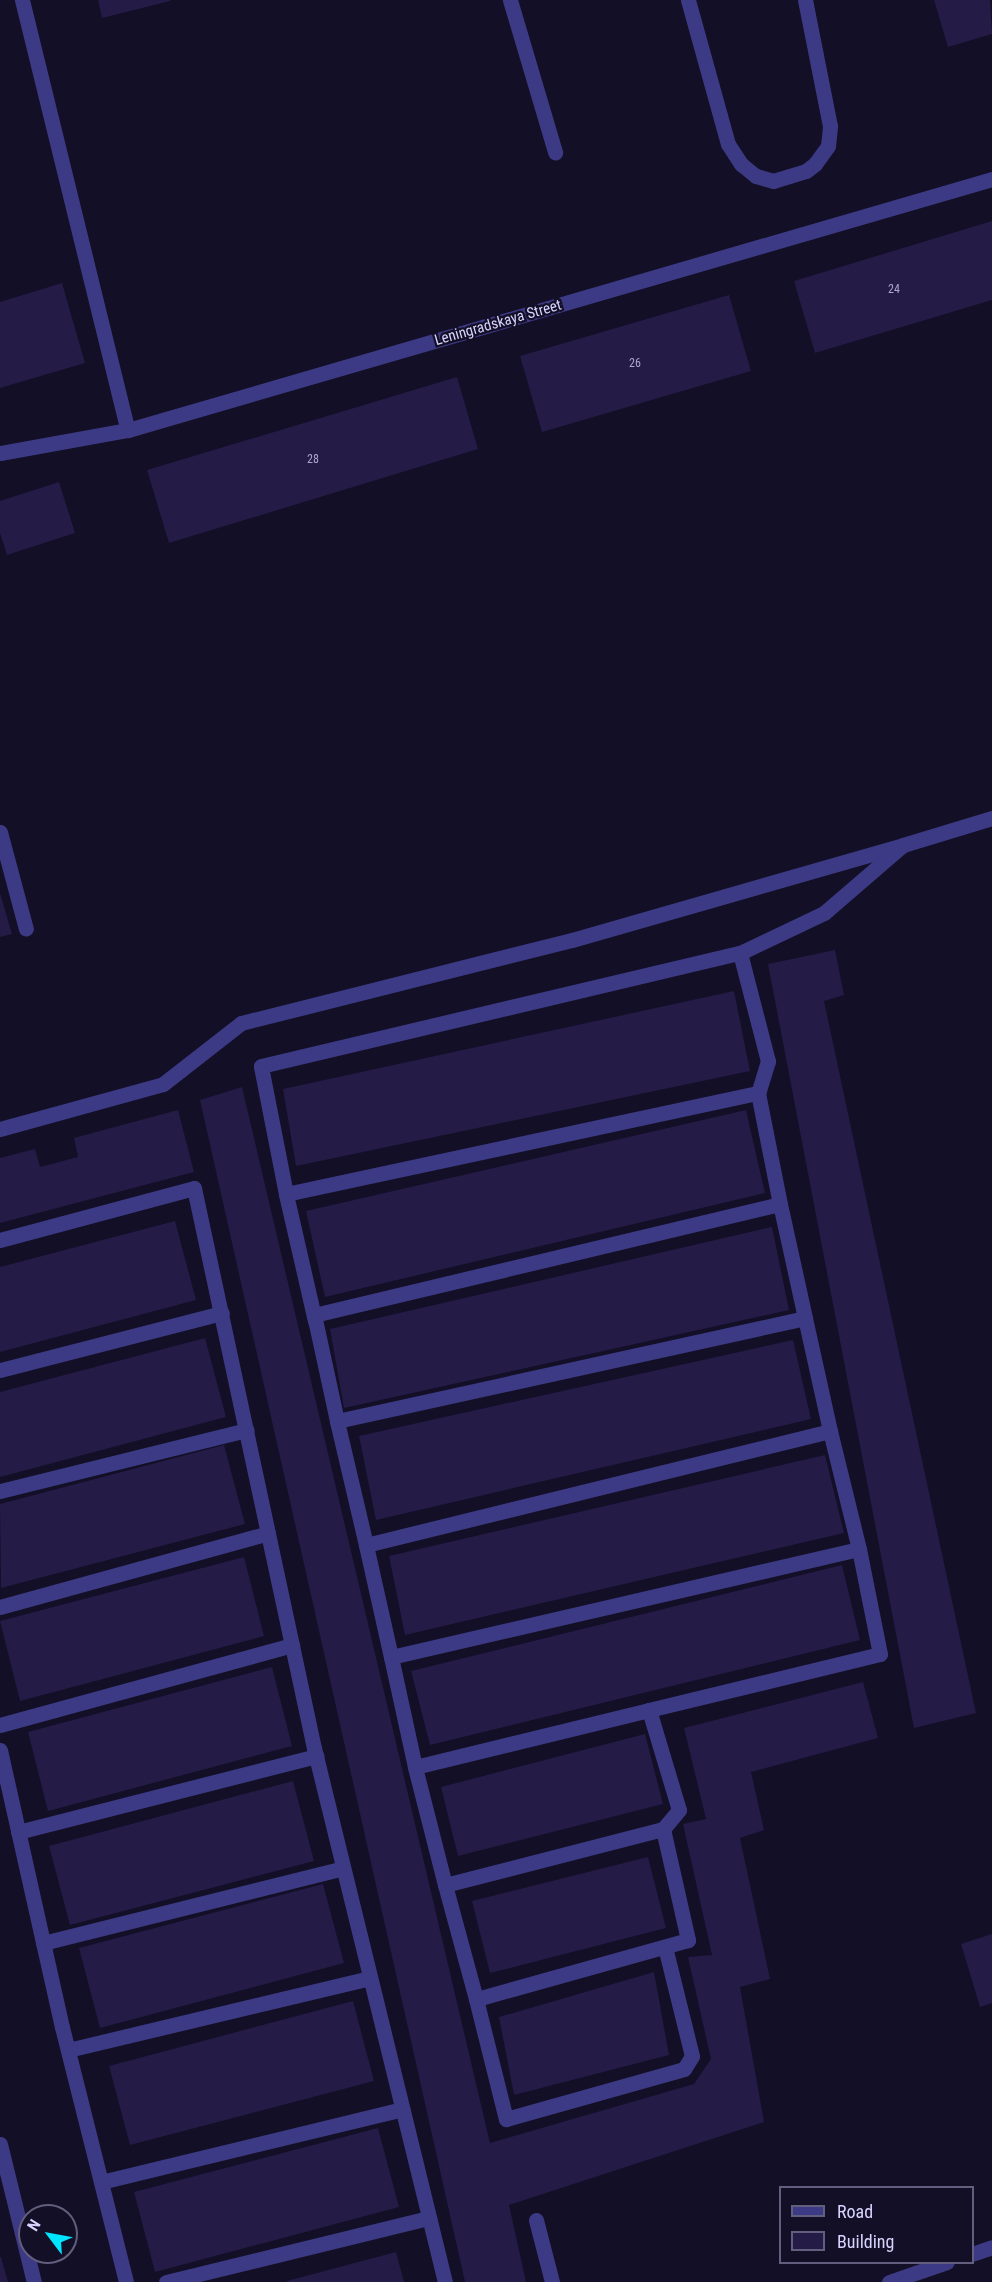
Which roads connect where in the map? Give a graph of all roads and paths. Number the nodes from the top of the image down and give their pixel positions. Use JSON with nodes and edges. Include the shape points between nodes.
{"nodes":[{"id":1,"x":22,"y":0,"type":"edge"},
{"id":2,"x":510,"y":0,"type":"edge"},
{"id":3,"x":688,"y":0,"type":"edge"},
{"id":4,"x":805,"y":0,"type":"edge"},
{"id":5,"x":555,"y":152,"type":"dead end"},
{"id":6,"x":992,"y":179,"type":"edge"},
{"id":7,"x":128,"y":430,"type":"junction"},
{"id":8,"x":0,"y":453,"type":"edge"},
{"id":9,"x":992,"y":818,"type":"edge"},
{"id":10,"x":0,"y":832,"type":"edge"},
{"id":11,"x":903,"y":845,"type":"junction"},
{"id":12,"x":26,"y":929,"type":"dead end"},
{"id":13,"x":740,"y":953,"type":"junction"},
{"id":14,"x":758,"y":1093,"type":"junction"},
{"id":15,"x":0,"y":1129,"type":"edge"},
{"id":16,"x":286,"y":1194,"type":"junction"},
{"id":17,"x":780,"y":1204,"type":"junction"},
{"id":18,"x":0,"y":1240,"type":"edge"},
{"id":19,"x":222,"y":1313,"type":"junction"},
{"id":20,"x":805,"y":1318,"type":"junction"},
{"id":21,"x":315,"y":1321,"type":"junction"},
{"id":22,"x":0,"y":1370,"type":"edge"},
{"id":23,"x":337,"y":1421,"type":"junction"},
{"id":24,"x":247,"y":1430,"type":"junction"},
{"id":25,"x":830,"y":1431,"type":"junction"},
{"id":26,"x":0,"y":1491,"type":"edge"},
{"id":27,"x":268,"y":1533,"type":"junction"},
{"id":28,"x":366,"y":1545,"type":"junction"},
{"id":29,"x":859,"y":1549,"type":"junction"},
{"id":30,"x":0,"y":1607,"type":"edge"},
{"id":31,"x":292,"y":1645,"type":"junction"},
{"id":32,"x":391,"y":1657,"type":"junction"},
{"id":33,"x":649,"y":1710,"type":"junction"},
{"id":34,"x":0,"y":1725,"type":"edge"},
{"id":35,"x":0,"y":1750,"type":"edge"},
{"id":36,"x":316,"y":1756,"type":"junction"},
{"id":37,"x":415,"y":1767,"type":"junction"},
{"id":38,"x":663,"y":1829,"type":"junction"},
{"id":39,"x":18,"y":1832,"type":"junction"},
{"id":40,"x":343,"y":1868,"type":"junction"},
{"id":41,"x":445,"y":1885,"type":"junction"},
{"id":42,"x":43,"y":1943,"type":"junction"},
{"id":43,"x":665,"y":1947,"type":"junction"},
{"id":44,"x":370,"y":1978,"type":"junction"},
{"id":45,"x":476,"y":1999,"type":"junction"},
{"id":46,"x":68,"y":2050,"type":"junction"},
{"id":47,"x":402,"y":2109,"type":"junction"},
{"id":48,"x":0,"y":2144,"type":"edge"},
{"id":49,"x":101,"y":2182,"type":"junction"},
{"id":50,"x":429,"y":2218,"type":"junction"},
{"id":51,"x":536,"y":2220,"type":"dead end"},
{"id":52,"x":992,"y":2247,"type":"edge"},
{"id":53,"x":974,"y":2253,"type":"edge"},
{"id":54,"x":941,"y":2264,"type":"edge"},
{"id":55,"x":34,"y":2282,"type":"edge"},
{"id":56,"x":126,"y":2282,"type":"edge"},
{"id":57,"x":166,"y":2282,"type":"edge"},
{"id":58,"x":445,"y":2282,"type":"edge"},
{"id":59,"x":552,"y":2282,"type":"edge"},
{"id":60,"x":889,"y":2282,"type":"edge"}],
"edges":[{"from":1,"to":7,"type":"street"},
{"from":2,"to":5,"type":"street"},
{"from":3,"to":4,"type":"street","via":[[728,144],[741,164],[756,176],[773,181],[806,171],[828,146],[830,126]]},
{"from":6,"to":7,"type":"street","name":"Leningradskaya Street"},
{"from":7,"to":8,"type":"street","name":"Leningradskaya Street"},
{"from":9,"to":11,"type":"street"},
{"from":10,"to":12,"type":"street"},
{"from":11,"to":13,"type":"street","via":[[824,913]]},
{"from":11,"to":15,"type":"street","via":[[572,940],[241,1023],[163,1084]]},
{"from":13,"to":14,"type":"street","via":[[768,1061]]},
{"from":13,"to":16,"type":"street","via":[[261,1066]]},
{"from":14,"to":16,"type":"street"},
{"from":14,"to":17,"type":"street"},
{"from":16,"to":21,"type":"street"},
{"from":17,"to":20,"type":"street"},
{"from":17,"to":21,"type":"street","via":[[314,1315]]},
{"from":18,"to":19,"type":"street","via":[[194,1188]]},
{"from":19,"to":22,"type":"street"},
{"from":19,"to":24,"type":"street"},
{"from":20,"to":23,"type":"street"},
{"from":20,"to":25,"type":"street"},
{"from":21,"to":23,"type":"street"},
{"from":23,"to":28,"type":"street"},
{"from":24,"to":26,"type":"street"},
{"from":24,"to":27,"type":"street"},
{"from":25,"to":28,"type":"street"},
{"from":25,"to":29,"type":"street"},
{"from":27,"to":30,"type":"street"},
{"from":27,"to":31,"type":"street"},
{"from":28,"to":32,"type":"street"},
{"from":29,"to":32,"type":"street"},
{"from":29,"to":33,"type":"street","via":[[880,1654]]},
{"from":31,"to":34,"type":"street"},
{"from":31,"to":36,"type":"street"},
{"from":32,"to":37,"type":"street"},
{"from":33,"to":37,"type":"street"},
{"from":33,"to":38,"type":"street","via":[[679,1809]]},
{"from":35,"to":39,"type":"street"},
{"from":36,"to":39,"type":"street"},
{"from":36,"to":40,"type":"street"},
{"from":37,"to":41,"type":"street"},
{"from":38,"to":41,"type":"street"},
{"from":38,"to":43,"type":"street","via":[[688,1940]]},
{"from":39,"to":42,"type":"street"},
{"from":40,"to":42,"type":"street"},
{"from":40,"to":44,"type":"street"},
{"from":41,"to":45,"type":"street"},
{"from":42,"to":46,"type":"street"},
{"from":43,"to":45,"type":"street"},
{"from":43,"to":45,"type":"street","via":[[692,2056],[684,2068],[506,2119]]},
{"from":44,"to":46,"type":"street"},
{"from":44,"to":47,"type":"street"},
{"from":46,"to":49,"type":"street"},
{"from":47,"to":49,"type":"street"},
{"from":47,"to":50,"type":"street"},
{"from":48,"to":55,"type":"street"},
{"from":49,"to":56,"type":"street"},
{"from":50,"to":57,"type":"street"},
{"from":50,"to":58,"type":"street"},
{"from":51,"to":59,"type":"street"},
{"from":52,"to":53,"type":"street"},
{"from":54,"to":60,"type":"street"}]}
